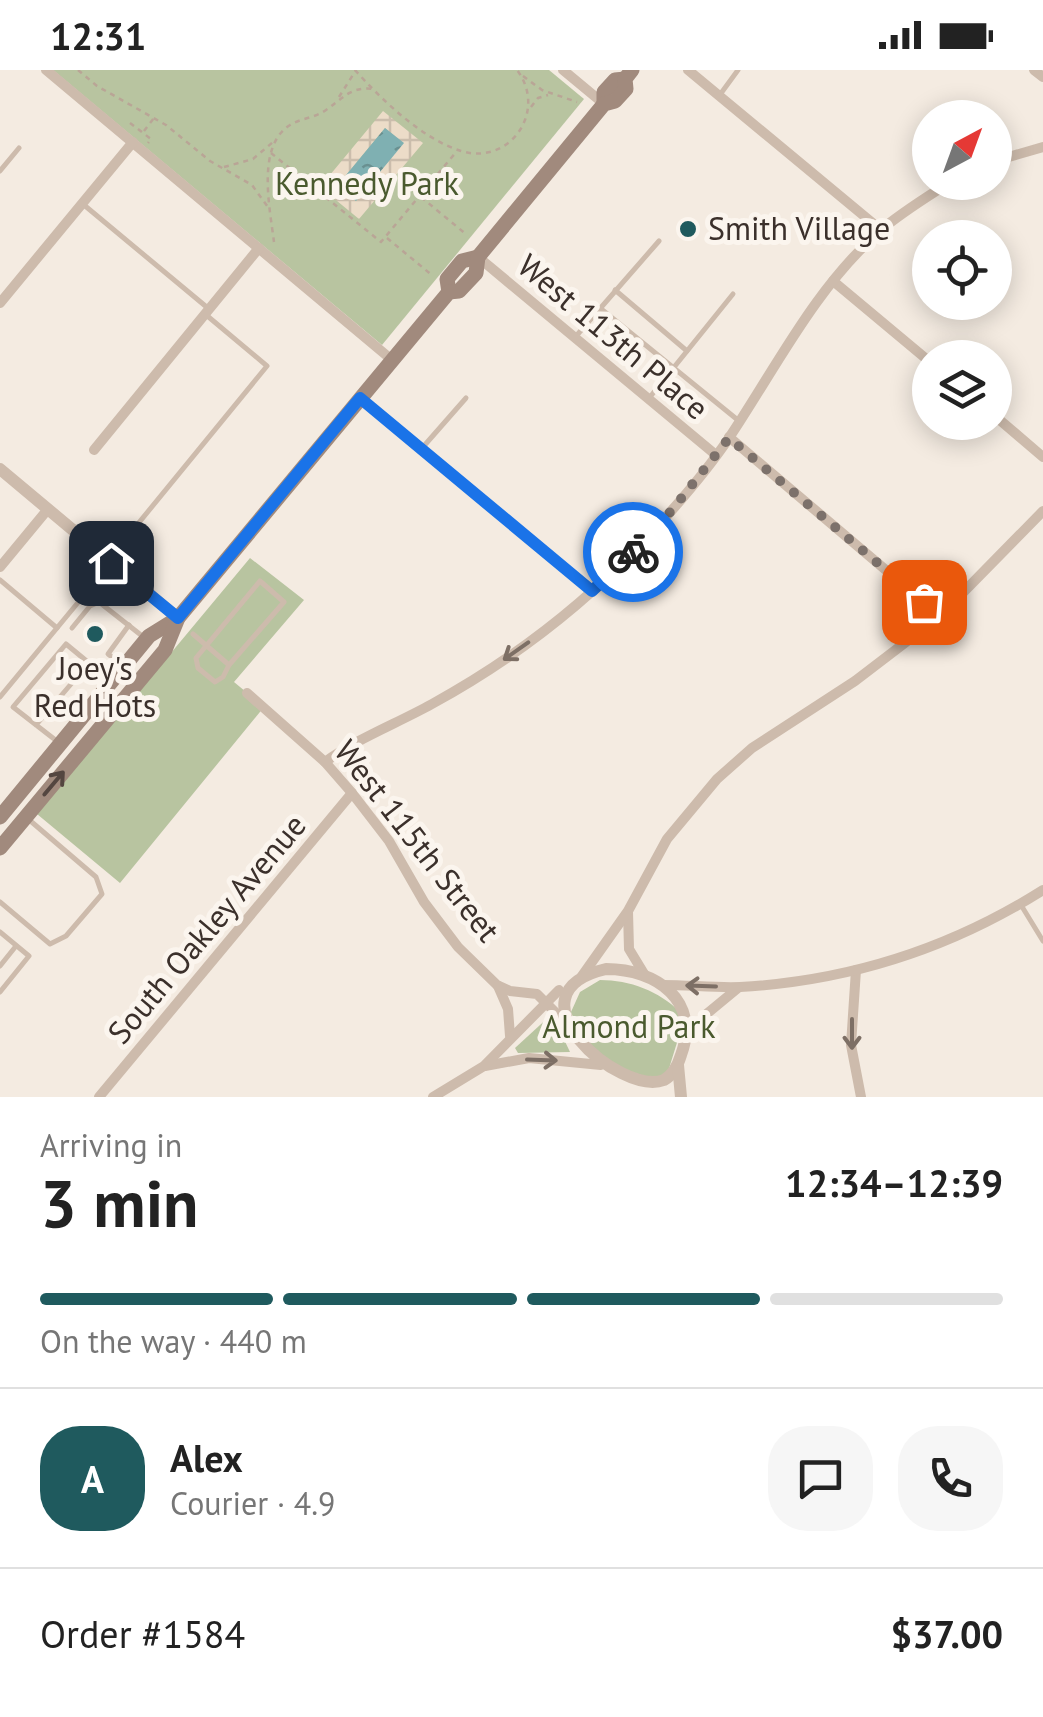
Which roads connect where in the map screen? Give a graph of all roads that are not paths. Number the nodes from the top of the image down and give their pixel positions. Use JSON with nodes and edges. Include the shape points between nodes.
{"nodes":[{"id":1,"x":46,"y":70,"type":"edge"},
{"id":2,"x":563,"y":70,"type":"edge"},
{"id":3,"x":688,"y":70,"type":"edge"},
{"id":4,"x":738,"y":70,"type":"edge"},
{"id":5,"x":1034,"y":70,"type":"edge"},
{"id":6,"x":628,"y":74,"type":"edge"},
{"id":7,"x":1043,"y":77,"type":"edge"},
{"id":8,"x":719,"y":96,"type":"junction"},
{"id":9,"x":604,"y":104,"type":"junction"},
{"id":10,"x":132,"y":142,"type":"junction"},
{"id":11,"x":1041,"y":146,"type":"edge"},
{"id":12,"x":19,"y":148,"type":"dead end"},
{"id":13,"x":1012,"y":155,"type":"edge"},
{"id":14,"x":0,"y":171,"type":"edge"},
{"id":15,"x":924,"y":200,"type":"edge"},
{"id":16,"x":82,"y":204,"type":"junction"},
{"id":17,"x":882,"y":230,"type":"junction"},
{"id":18,"x":659,"y":240,"type":"dead end"},
{"id":19,"x":259,"y":248,"type":"junction"},
{"id":20,"x":478,"y":257,"type":"junction"},
{"id":21,"x":833,"y":281,"type":"junction"},
{"id":22,"x":615,"y":290,"type":"junction"},
{"id":23,"x":733,"y":294,"type":"dead end"},
{"id":24,"x":0,"y":302,"type":"edge"},
{"id":25,"x":600,"y":308,"type":"junction"},
{"id":26,"x":207,"y":312,"type":"junction"},
{"id":27,"x":575,"y":338,"type":"junction"},
{"id":28,"x":912,"y":347,"type":"edge"},
{"id":29,"x":688,"y":351,"type":"junction"},
{"id":30,"x":392,"y":360,"type":"junction"},
{"id":31,"x":673,"y":369,"type":"junction"},
{"id":32,"x":360,"y":398,"type":"junction"},
{"id":33,"x":466,"y":398,"type":"dead end"},
{"id":34,"x":649,"y":399,"type":"junction"},
{"id":35,"x":739,"y":421,"type":"junction"},
{"id":36,"x":1012,"y":431,"type":"edge"},
{"id":37,"x":729,"y":438,"type":"junction"},
{"id":38,"x":422,"y":449,"type":"junction"},
{"id":39,"x":94,"y":450,"type":"dead end"},
{"id":40,"x":716,"y":455,"type":"junction"},
{"id":41,"x":1043,"y":457,"type":"edge"},
{"id":42,"x":0,"y":470,"type":"edge"},
{"id":43,"x":48,"y":509,"type":"junction"},
{"id":44,"x":1043,"y":511,"type":"edge"},
{"id":45,"x":114,"y":565,"type":"junction"},
{"id":46,"x":0,"y":567,"type":"edge"},
{"id":47,"x":0,"y":580,"type":"edge"},
{"id":48,"x":592,"y":591,"type":"junction"},
{"id":49,"x":99,"y":602,"type":"junction"},
{"id":50,"x":940,"y":616,"type":"junction"},
{"id":51,"x":178,"y":618,"type":"junction"},
{"id":52,"x":129,"y":626,"type":"junction"},
{"id":53,"x":57,"y":628,"type":"junction"},
{"id":54,"x":72,"y":628,"type":"dead end"},
{"id":55,"x":193,"y":634,"type":"dead end"},
{"id":56,"x":146,"y":639,"type":"junction"},
{"id":57,"x":207,"y":646,"type":"junction"},
{"id":58,"x":124,"y":666,"type":"junction"},
{"id":59,"x":229,"y":666,"type":"junction"},
{"id":60,"x":247,"y":692,"type":"dead end"},
{"id":61,"x":0,"y":697,"type":"edge"},
{"id":62,"x":36,"y":725,"type":"junction"},
{"id":63,"x":60,"y":744,"type":"junction"},
{"id":64,"x":326,"y":762,"type":"junction"},
{"id":65,"x":352,"y":793,"type":"junction"},
{"id":66,"x":26,"y":816,"type":"junction"},
{"id":67,"x":0,"y":817,"type":"edge"},
{"id":68,"x":0,"y":848,"type":"edge"},
{"id":69,"x":1043,"y":890,"type":"edge"},
{"id":70,"x":0,"y":902,"type":"edge"},
{"id":71,"x":1021,"y":904,"type":"junction"},
{"id":72,"x":628,"y":910,"type":"junction"},
{"id":73,"x":0,"y":932,"type":"edge"},
{"id":74,"x":1043,"y":941,"type":"edge"},
{"id":75,"x":16,"y":946,"type":"junction"},
{"id":76,"x":0,"y":966,"type":"edge"},
{"id":77,"x":856,"y":970,"type":"junction"},
{"id":78,"x":646,"y":977,"type":"junction"},
{"id":79,"x":578,"y":980,"type":"junction"},
{"id":80,"x":664,"y":984,"type":"junction"},
{"id":81,"x":497,"y":985,"type":"junction"},
{"id":82,"x":739,"y":987,"type":"junction"},
{"id":83,"x":560,"y":990,"type":"junction"},
{"id":84,"x":0,"y":992,"type":"edge"},
{"id":85,"x":536,"y":994,"type":"junction"},
{"id":86,"x":547,"y":1002,"type":"junction"},
{"id":87,"x":564,"y":1021,"type":"junction"},
{"id":88,"x":510,"y":1036,"type":"junction"},
{"id":89,"x":688,"y":1038,"type":"junction"},
{"id":90,"x":678,"y":1064,"type":"junction"},
{"id":91,"x":601,"y":1065,"type":"junction"},
{"id":92,"x":484,"y":1066,"type":"junction"},
{"id":93,"x":641,"y":1086,"type":"junction"},
{"id":94,"x":100,"y":1097,"type":"edge"},
{"id":95,"x":433,"y":1097,"type":"edge"},
{"id":96,"x":654,"y":1097,"type":"edge"},
{"id":97,"x":681,"y":1097,"type":"edge"},
{"id":98,"x":861,"y":1097,"type":"edge"}],
"edges":[{"from":1,"to":10,"type":"street"},
{"from":2,"to":9,"type":"street"},
{"from":3,"to":8,"type":"street"},
{"from":4,"to":8,"type":"lane"},
{"from":5,"to":7,"type":"street"},
{"from":6,"to":9,"type":"main road","via":[[604,92]]},
{"from":8,"to":17,"type":"street"},
{"from":9,"to":20,"type":"main road"},
{"from":10,"to":16,"type":"street"},
{"from":10,"to":19,"type":"street"},
{"from":11,"to":13,"type":"street"},
{"from":12,"to":14,"type":"lane"},
{"from":15,"to":17,"type":"street"},
{"from":16,"to":24,"type":"street"},
{"from":16,"to":26,"type":"lane"},
{"from":17,"to":21,"type":"street"},
{"from":18,"to":22,"type":"lane"},
{"from":19,"to":26,"type":"street"},
{"from":19,"to":30,"type":"street"},
{"from":20,"to":27,"type":"street","name":"West 113th Place"},
{"from":20,"to":30,"type":"main road","via":[[476,273],[459,292],[448,292]]},
{"from":21,"to":28,"type":"street"},
{"from":21,"to":35,"type":"street"},
{"from":22,"to":25,"type":"lane"},
{"from":22,"to":29,"type":"lane"},
{"from":23,"to":29,"type":"lane"},
{"from":25,"to":27,"type":"lane"},
{"from":25,"to":31,"type":"lane"},
{"from":26,"to":39,"type":"street"},
{"from":26,"to":45,"type":"lane","via":[[267,366]]},
{"from":27,"to":34,"type":"street","name":"West 113th Place"},
{"from":29,"to":31,"type":"lane"},
{"from":30,"to":32,"type":"main road"},
{"from":31,"to":34,"type":"lane"},
{"from":31,"to":35,"type":"lane"},
{"from":32,"to":38,"type":"street"},
{"from":32,"to":51,"type":"main road"},
{"from":33,"to":38,"type":"lane"},
{"from":34,"to":40,"type":"street","name":"West 113th Place"},
{"from":35,"to":37,"type":"street"},
{"from":36,"to":41,"type":"street"},
{"from":37,"to":40,"type":"street"},
{"from":37,"to":50,"type":"street","name":"West 113th Place"},
{"from":38,"to":48,"type":"street"},
{"from":40,"to":48,"type":"street"},
{"from":42,"to":43,"type":"street"},
{"from":43,"to":45,"type":"street"},
{"from":43,"to":46,"type":"street"},
{"from":44,"to":50,"type":"street"},
{"from":45,"to":49,"type":"lane"},
{"from":45,"to":51,"type":"street"},
{"from":45,"to":53,"type":"lane"},
{"from":47,"to":53,"type":"lane"},
{"from":48,"to":64,"type":"street","one_way":true,"via":[[494,666]]},
{"from":49,"to":52,"type":"lane"},
{"from":49,"to":54,"type":"lane"},
{"from":50,"to":72,"type":"street","via":[[716,780],[667,840]]},
{"from":51,"to":56,"type":"main road"},
{"from":66,"to":51,"type":"main road","one_way":true,"via":[[165,650]]},
{"from":52,"to":56,"type":"lane"},
{"from":52,"to":58,"type":"lane","via":[[108,654]]},
{"from":53,"to":61,"type":"lane"},
{"from":55,"to":57,"type":"lane"},
{"from":56,"to":58,"type":"main road"},
{"from":57,"to":59,"type":"lane"},
{"from":57,"to":59,"type":"lane","via":[[196,658],[198,668],[215,682]]},
{"from":57,"to":59,"type":"lane","via":[[260,581],[284,602]]},
{"from":58,"to":63,"type":"main road"},
{"from":60,"to":64,"type":"street","name":"West 115th Street"},
{"from":62,"to":62,"type":"lane","via":[[13,707],[66,644],[89,662]]},
{"from":62,"to":63,"type":"lane"},
{"from":63,"to":67,"type":"main road"},
{"from":64,"to":65,"type":"street","name":"West 115th Street"},
{"from":65,"to":81,"type":"street","name":"West 115th Street","via":[[424,902]]},
{"from":65,"to":94,"type":"street","name":"South Oakley Avenue"},
{"from":66,"to":68,"type":"main road"},
{"from":66,"to":70,"type":"lane","via":[[96,878],[102,894],[66,936],[50,944]]},
{"from":69,"to":71,"type":"street"},
{"from":71,"to":74,"type":"lane"},
{"from":71,"to":77,"type":"street","via":[[934,946]]},
{"from":72,"to":78,"type":"street","via":[[629,949]]},
{"from":72,"to":79,"type":"street"},
{"from":73,"to":75,"type":"lane"},
{"from":75,"to":76,"type":"lane"},
{"from":75,"to":84,"type":"lane","via":[[29,956]]},
{"from":77,"to":82,"type":"street"},
{"from":77,"to":98,"type":"street","one_way":true,"via":[[852,1045]]},
{"from":78,"to":79,"type":"street","via":[[616,969]]},
{"from":78,"to":80,"type":"street"},
{"from":79,"to":83,"type":"street"},
{"from":79,"to":87,"type":"street"},
{"from":82,"to":80,"type":"street","one_way":true},
{"from":80,"to":89,"type":"street","via":[[685,1012]]},
{"from":81,"to":85,"type":"street","name":"West 115th Street"},
{"from":81,"to":88,"type":"street","name":"West 115th Street"},
{"from":82,"to":89,"type":"street"},
{"from":83,"to":85,"type":"street"},
{"from":83,"to":86,"type":"street"},
{"from":85,"to":86,"type":"street","name":"West 115th Street"},
{"from":86,"to":87,"type":"street","name":"West 115th Street"},
{"from":86,"to":88,"type":"street"},
{"from":87,"to":91,"type":"street"},
{"from":88,"to":92,"type":"street"},
{"from":89,"to":90,"type":"street"},
{"from":90,"to":93,"type":"street","via":[[661,1082]]},
{"from":90,"to":97,"type":"street"},
{"from":92,"to":91,"type":"street","one_way":true,"via":[[529,1058]]},
{"from":91,"to":93,"type":"street"},
{"from":92,"to":95,"type":"street"},
{"from":93,"to":96,"type":"street"}]}
